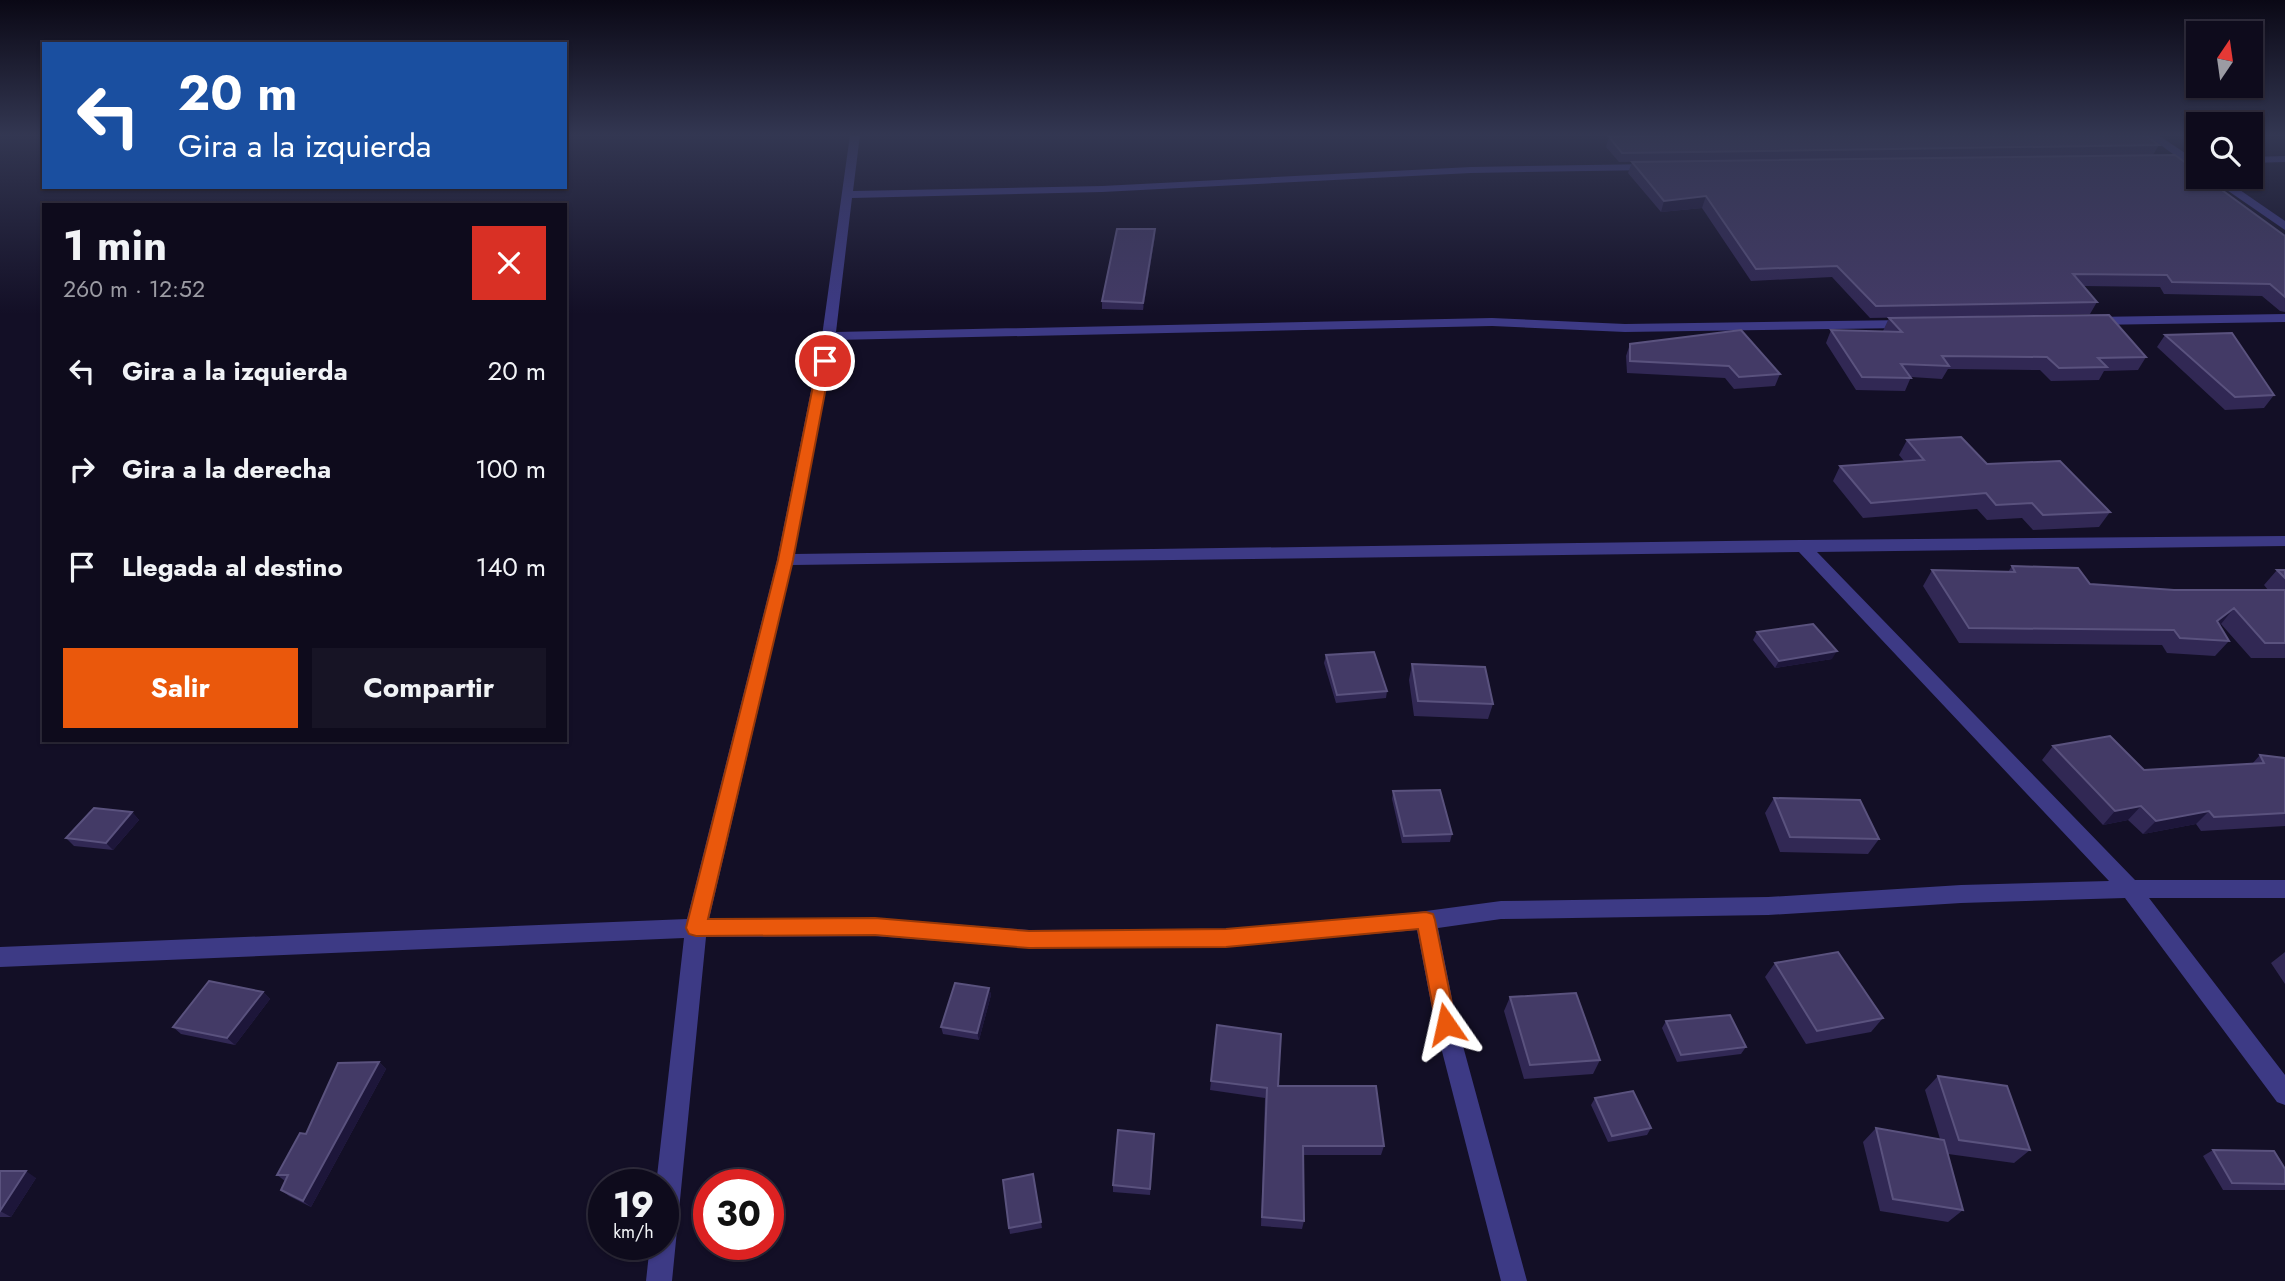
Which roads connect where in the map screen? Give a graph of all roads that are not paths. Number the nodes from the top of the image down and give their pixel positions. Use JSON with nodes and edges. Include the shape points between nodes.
{"nodes":[{"id":1,"x":848,"y":195,"type":"joint"},
{"id":2,"x":857,"y":195,"type":"edge"},
{"id":3,"x":2240,"y":195,"type":"edge"},
{"id":4,"x":2285,"y":226,"type":"edge"},
{"id":5,"x":2285,"y":318,"type":"edge"},
{"id":6,"x":2072,"y":322,"type":"edge"},
{"id":7,"x":1918,"y":324,"type":"edge"},
{"id":8,"x":830,"y":336,"type":"junction"},
{"id":9,"x":2285,"y":541,"type":"edge"},
{"id":10,"x":1801,"y":545,"type":"junction"},
{"id":11,"x":785,"y":560,"type":"junction"},
{"id":12,"x":2130,"y":889,"type":"junction"},
{"id":13,"x":2285,"y":889,"type":"edge"},
{"id":14,"x":1426,"y":920,"type":"junction"},
{"id":15,"x":696,"y":928,"type":"junction"},
{"id":16,"x":0,"y":957,"type":"edge"},
{"id":17,"x":2285,"y":1094,"type":"edge"},
{"id":18,"x":671,"y":1169,"type":"edge"},
{"id":19,"x":661,"y":1260,"type":"edge"},
{"id":20,"x":659,"y":1281,"type":"edge"},
{"id":21,"x":1514,"y":1281,"type":"edge"}],
"edges":[{"from":1,"to":2,"type":"street"},
{"from":1,"to":8,"type":"street"},
{"from":3,"to":4,"type":"street"},
{"from":5,"to":6,"type":"street"},
{"from":7,"to":8,"type":"street","via":[[1625,328],[1492,321]]},
{"from":8,"to":11,"type":"street"},
{"from":9,"to":10,"type":"street"},
{"from":10,"to":11,"type":"street"},
{"from":10,"to":12,"type":"street"},
{"from":11,"to":15,"type":"street"},
{"from":12,"to":13,"type":"street"},
{"from":12,"to":14,"type":"street","via":[[1768,906],[1501,910]]},
{"from":12,"to":17,"type":"street"},
{"from":14,"to":15,"type":"street","via":[[1226,938],[1029,939],[875,927]]},
{"from":14,"to":21,"type":"street","via":[[1446,1024]]},
{"from":15,"to":16,"type":"street"},
{"from":15,"to":18,"type":"street"},
{"from":19,"to":20,"type":"street"}]}
